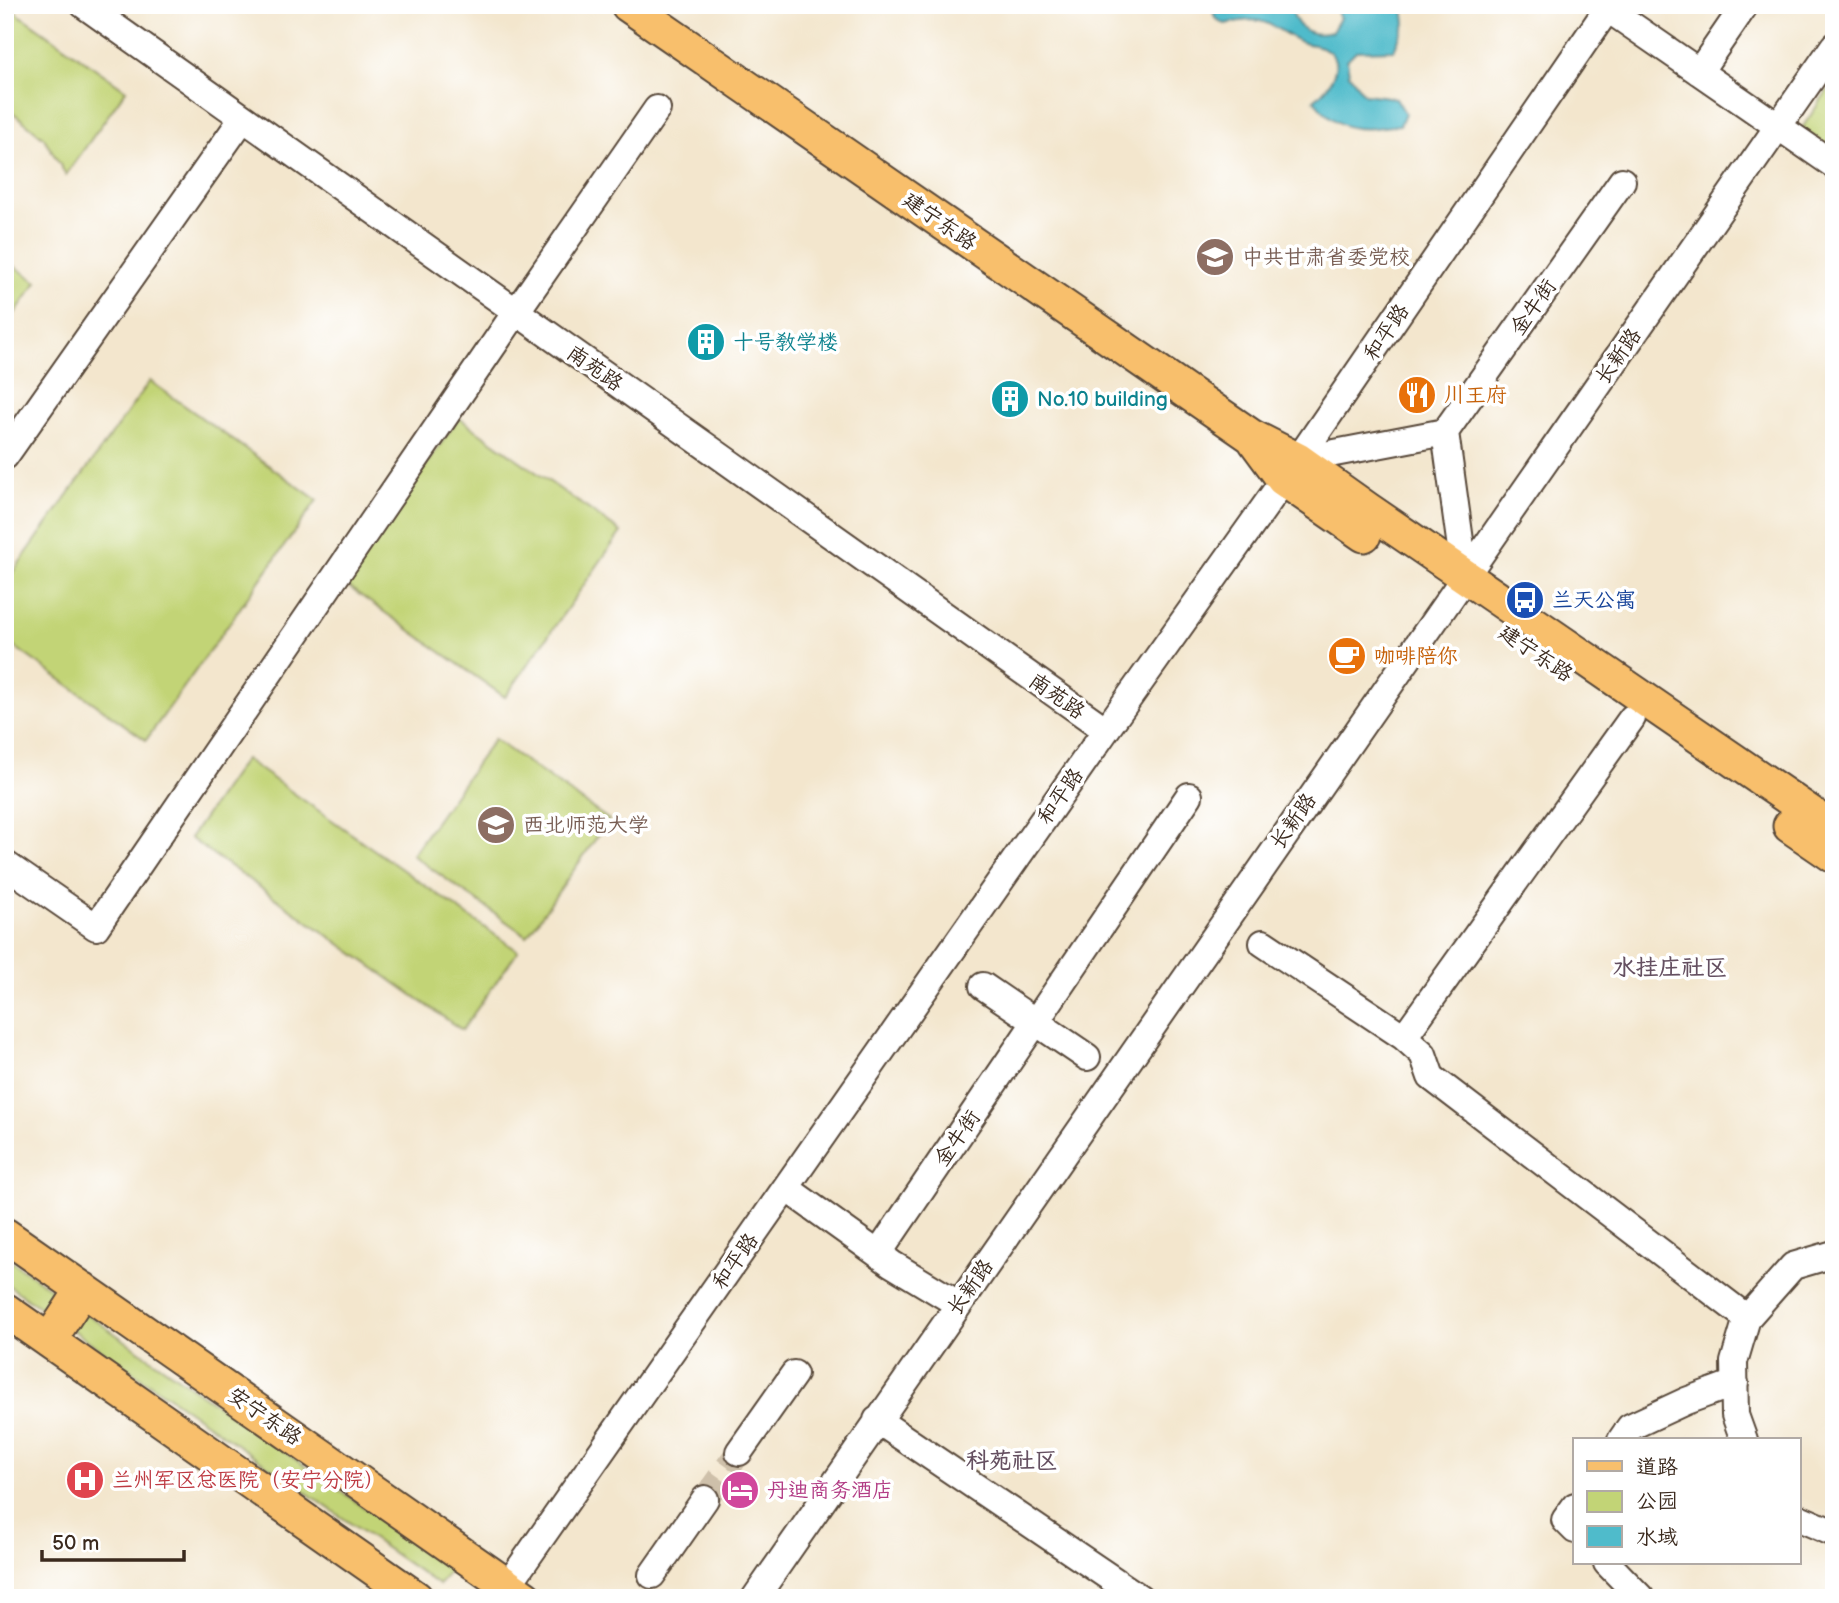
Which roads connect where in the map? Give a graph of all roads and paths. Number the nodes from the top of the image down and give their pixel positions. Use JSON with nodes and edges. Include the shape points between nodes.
{"nodes":[{"id":1,"x":84,"y":5,"type":"edge"},
{"id":2,"x":628,"y":5,"type":"edge"},
{"id":3,"x":1745,"y":5,"type":"edge"},
{"id":4,"x":1609,"y":7,"type":"edge"},
{"id":5,"x":1834,"y":46,"type":"edge"},
{"id":6,"x":1699,"y":72,"type":"junction"},
{"id":7,"x":657,"y":109,"type":"dead end"},
{"id":8,"x":243,"y":118,"type":"junction"},
{"id":9,"x":1778,"y":126,"type":"junction"},
{"id":10,"x":1834,"y":165,"type":"edge"},
{"id":11,"x":1622,"y":181,"type":"dead end"},
{"id":12,"x":516,"y":312,"type":"junction"},
{"id":13,"x":1445,"y":432,"type":"junction"},
{"id":14,"x":5,"y":456,"type":"edge"},
{"id":15,"x":1291,"y":469,"type":"junction"},
{"id":16,"x":1459,"y":586,"type":"junction"},
{"id":17,"x":1632,"y":718,"type":"junction"},
{"id":18,"x":1106,"y":730,"type":"junction"},
{"id":19,"x":1189,"y":796,"type":"dead end"},
{"id":20,"x":1834,"y":829,"type":"edge"},
{"id":21,"x":1834,"y":856,"type":"edge"},
{"id":22,"x":5,"y":864,"type":"edge"},
{"id":23,"x":1262,"y":943,"type":"dead end"},
{"id":24,"x":983,"y":986,"type":"dead end"},
{"id":25,"x":1037,"y":1023,"type":"junction"},
{"id":26,"x":1404,"y":1037,"type":"junction"},
{"id":27,"x":1087,"y":1057,"type":"dead end"},
{"id":28,"x":786,"y":1188,"type":"junction"},
{"id":29,"x":5,"y":1235,"type":"edge"},
{"id":30,"x":878,"y":1254,"type":"junction"},
{"id":31,"x":1834,"y":1254,"type":"edge"},
{"id":32,"x":83,"y":1289,"type":"junction"},
{"id":33,"x":958,"y":1304,"type":"junction"},
{"id":34,"x":5,"y":1310,"type":"edge"},
{"id":35,"x":1747,"y":1318,"type":"junction"},
{"id":36,"x":49,"y":1340,"type":"junction"},
{"id":37,"x":794,"y":1374,"type":"dead end"},
{"id":38,"x":1735,"y":1383,"type":"junction"},
{"id":39,"x":877,"y":1420,"type":"junction"},
{"id":40,"x":1622,"y":1438,"type":"edge"},
{"id":41,"x":1743,"y":1438,"type":"edge"},
{"id":42,"x":739,"y":1452,"type":"tunnel mouth"},
{"id":43,"x":705,"y":1499,"type":"tunnel mouth"},
{"id":44,"x":1573,"y":1509,"type":"edge"},
{"id":45,"x":1800,"y":1518,"type":"edge"},
{"id":46,"x":1573,"y":1528,"type":"edge"},
{"id":47,"x":1834,"y":1533,"type":"edge"},
{"id":48,"x":1608,"y":1564,"type":"edge"},
{"id":49,"x":652,"y":1575,"type":"dead end"},
{"id":50,"x":517,"y":1592,"type":"edge"},
{"id":51,"x":416,"y":1598,"type":"edge"},
{"id":52,"x":755,"y":1598,"type":"edge"},
{"id":53,"x":1140,"y":1598,"type":"edge"},
{"id":54,"x":1641,"y":1598,"type":"edge"}],
"edges":[{"from":1,"to":8,"type":"street","name":"南苑路"},
{"from":2,"to":15,"type":"main road","name":"建宁东路","via":[[1251,436]]},
{"from":3,"to":6,"type":"street"},
{"from":4,"to":6,"type":"street"},
{"from":4,"to":15,"type":"street","name":"和平路"},
{"from":5,"to":9,"type":"street","name":"长新路"},
{"from":6,"to":9,"type":"street"},
{"from":7,"to":12,"type":"street"},
{"from":8,"to":12,"type":"street","name":"南苑路"},
{"from":8,"to":14,"type":"street"},
{"from":9,"to":10,"type":"street"},
{"from":9,"to":16,"type":"street","name":"长新路"},
{"from":11,"to":13,"type":"street","name":"金牛街"},
{"from":12,"to":18,"type":"street","name":"南苑路"},
{"from":12,"to":22,"type":"street","via":[[96,927]]},
{"from":13,"to":15,"type":"street"},
{"from":13,"to":16,"type":"street"},
{"from":15,"to":16,"type":"main road","name":"建宁东路"},
{"from":15,"to":18,"type":"street","name":"和平路"},
{"from":16,"to":17,"type":"main road","name":"建宁东路"},
{"from":16,"to":20,"type":"main road","name":"建宁东路"},
{"from":16,"to":33,"type":"street","name":"长新路"},
{"from":17,"to":21,"type":"main road","name":"建宁东路"},
{"from":17,"to":26,"type":"street"},
{"from":18,"to":28,"type":"street","name":"和平路"},
{"from":19,"to":25,"type":"street","name":"金牛街"},
{"from":23,"to":26,"type":"street"},
{"from":24,"to":25,"type":"street"},
{"from":25,"to":27,"type":"street"},
{"from":25,"to":30,"type":"street","name":"金牛街"},
{"from":26,"to":35,"type":"street","via":[[1423,1055],[1431,1077]]},
{"from":28,"to":30,"type":"street"},
{"from":28,"to":50,"type":"street","name":"和平路"},
{"from":29,"to":32,"type":"main road","name":"安宁东路"},
{"from":30,"to":33,"type":"street"},
{"from":31,"to":35,"type":"street","via":[[1793,1266]]},
{"from":32,"to":36,"type":"main road"},
{"from":32,"to":50,"type":"main road","name":"安宁东路"},
{"from":33,"to":39,"type":"street","name":"长新路"},
{"from":34,"to":36,"type":"main road"},
{"from":35,"to":38,"type":"street","via":[[1734,1362]]},
{"from":36,"to":51,"type":"main road"},
{"from":37,"to":42,"type":"street"},
{"from":38,"to":40,"type":"street","via":[[1630,1427]]},
{"from":38,"to":41,"type":"street","via":[[1735,1415]]},
{"from":39,"to":52,"type":"street","name":"长新路"},
{"from":39,"to":53,"type":"street"},
{"from":43,"to":49,"type":"street"},
{"from":44,"to":46,"type":"street","via":[[1565,1520]]},
{"from":45,"to":47,"type":"street"},
{"from":48,"to":54,"type":"street"}]}
